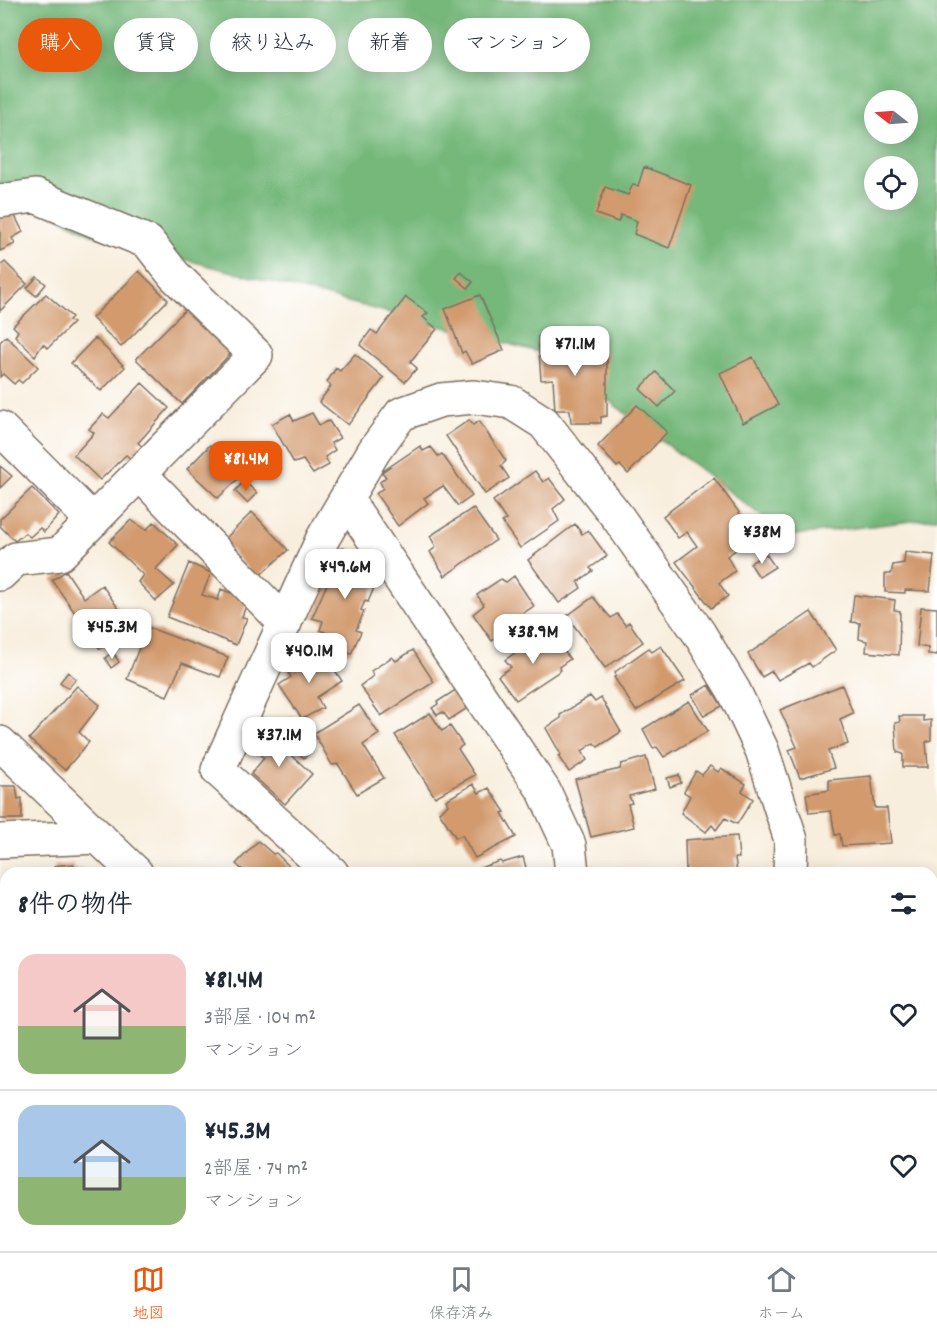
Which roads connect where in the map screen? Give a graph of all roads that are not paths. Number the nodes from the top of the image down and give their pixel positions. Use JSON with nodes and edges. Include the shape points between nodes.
{"nodes":[{"id":1,"x":0,"y":201,"type":"edge"},
{"id":2,"x":0,"y":428,"type":"edge"},
{"id":3,"x":141,"y":474,"type":"junction"},
{"id":4,"x":347,"y":500,"type":"junction"},
{"id":5,"x":93,"y":521,"type":"junction"},
{"id":6,"x":0,"y":574,"type":"edge"},
{"id":7,"x":285,"y":623,"type":"junction"},
{"id":8,"x":0,"y":743,"type":"edge"},
{"id":9,"x":34,"y":776,"type":"junction"},
{"id":10,"x":0,"y":777,"type":"edge"},
{"id":11,"x":99,"y":837,"type":"junction"},
{"id":12,"x":0,"y":841,"type":"edge"},
{"id":13,"x":130,"y":867,"type":"edge"},
{"id":14,"x":325,"y":867,"type":"edge"},
{"id":15,"x":571,"y":867,"type":"edge"},
{"id":16,"x":790,"y":867,"type":"edge"}],
"edges":[{"from":1,"to":3,"type":"street","via":[[34,196],[148,242],[174,275],[256,355]]},
{"from":2,"to":5,"type":"street"},
{"from":3,"to":5,"type":"street"},
{"from":3,"to":7,"type":"street"},
{"from":4,"to":7,"type":"street","via":[[323,538]]},
{"from":4,"to":15,"type":"street","via":[[544,791],[569,845]]},
{"from":4,"to":16,"type":"street","via":[[374,451],[401,414],[441,400],[474,397],[511,402],[544,423],[619,519],[699,633],[734,691],[762,750],[791,840]]},
{"from":5,"to":6,"type":"street","via":[[60,554],[16,559]]},
{"from":7,"to":14,"type":"street","via":[[218,770]]},
{"from":8,"to":9,"type":"street"},
{"from":9,"to":10,"type":"street"},
{"from":9,"to":11,"type":"street"},
{"from":11,"to":12,"type":"street"},
{"from":11,"to":13,"type":"street"}]}
